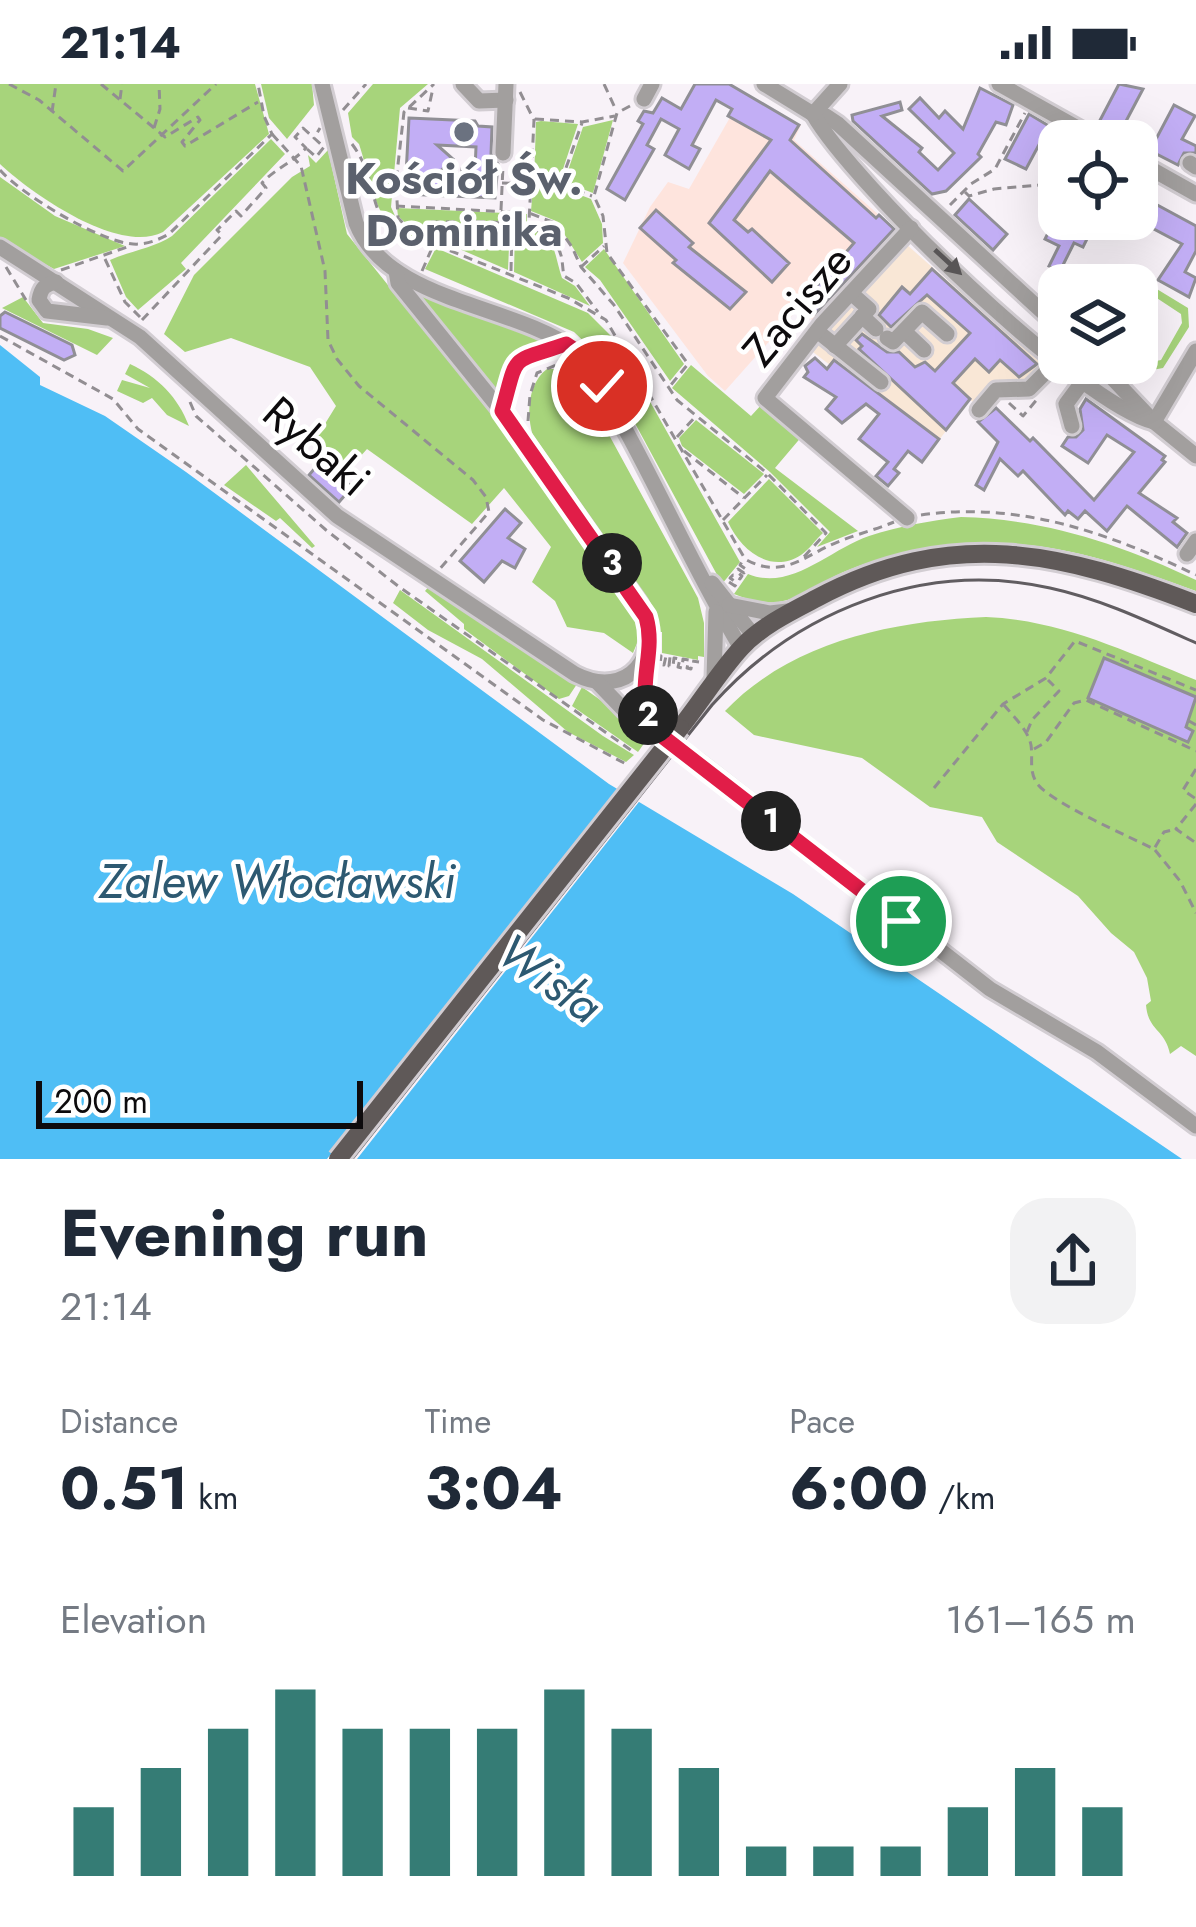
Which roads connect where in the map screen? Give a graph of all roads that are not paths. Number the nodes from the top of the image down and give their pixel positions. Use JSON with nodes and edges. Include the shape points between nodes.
{"nodes":[{"id":1,"x":322,"y":84,"type":"edge"},
{"id":2,"x":464,"y":84,"type":"edge"},
{"id":3,"x":764,"y":84,"type":"edge"},
{"id":4,"x":840,"y":84,"type":"edge"},
{"id":5,"x":999,"y":84,"type":"edge"},
{"id":6,"x":506,"y":92,"type":"edge"},
{"id":7,"x":813,"y":114,"type":"junction"},
{"id":8,"x":1063,"y":120,"type":"edge"},
{"id":9,"x":503,"y":153,"type":"road end"},
{"id":10,"x":1158,"y":168,"type":"edge"},
{"id":11,"x":1194,"y":179,"type":"edge"},
{"id":12,"x":899,"y":182,"type":"junction"},
{"id":13,"x":883,"y":202,"type":"junction"},
{"id":14,"x":911,"y":228,"type":"junction"},
{"id":15,"x":0,"y":247,"type":"edge"},
{"id":16,"x":396,"y":271,"type":"junction"},
{"id":17,"x":56,"y":277,"type":"junction"},
{"id":18,"x":851,"y":293,"type":"junction"},
{"id":19,"x":1038,"y":308,"type":"edge"},
{"id":20,"x":862,"y":316,"type":"junction"},
{"id":21,"x":110,"y":318,"type":"junction"},
{"id":22,"x":817,"y":332,"type":"junction"},
{"id":23,"x":889,"y":332,"type":"junction"},
{"id":24,"x":947,"y":334,"type":"dead end"},
{"id":25,"x":566,"y":344,"type":"junction"},
{"id":26,"x":835,"y":346,"type":"junction"},
{"id":27,"x":1038,"y":347,"type":"edge"},
{"id":28,"x":924,"y":350,"type":"dead end"},
{"id":29,"x":1196,"y":351,"type":"edge"},
{"id":30,"x":1038,"y":379,"type":"edge"},
{"id":31,"x":880,"y":382,"type":"dead end"},
{"id":32,"x":1075,"y":384,"type":"edge"},
{"id":33,"x":1086,"y":384,"type":"edge"},
{"id":34,"x":1117,"y":384,"type":"edge"},
{"id":35,"x":979,"y":410,"type":"dead end"},
{"id":36,"x":502,"y":411,"type":"junction"},
{"id":37,"x":1154,"y":422,"type":"junction"},
{"id":38,"x":1072,"y":426,"type":"dead end"},
{"id":39,"x":1196,"y":456,"type":"edge"},
{"id":40,"x":907,"y":518,"type":"road end"},
{"id":41,"x":723,"y":601,"type":"junction"},
{"id":42,"x":1196,"y":604,"type":"edge"},
{"id":43,"x":797,"y":609,"type":"junction"},
{"id":44,"x":747,"y":642,"type":"junction"},
{"id":45,"x":649,"y":658,"type":"junction"},
{"id":46,"x":598,"y":683,"type":"junction"},
{"id":47,"x":712,"y":687,"type":"junction"},
{"id":48,"x":658,"y":733,"type":"junction"},
{"id":49,"x":1196,"y":1126,"type":"edge"},
{"id":50,"x":338,"y":1159,"type":"edge"}],
"edges":[{"from":1,"to":16,"type":"street","via":[[358,229]]},
{"from":2,"to":6,"type":"street","via":[[479,100]]},
{"from":3,"to":7,"type":"street"},
{"from":4,"to":7,"type":"street"},
{"from":5,"to":8,"type":"street"},
{"from":6,"to":9,"type":"street"},
{"from":7,"to":12,"type":"street","via":[[838,124]]},
{"from":7,"to":13,"type":"street"},
{"from":10,"to":11,"type":"street"},
{"from":12,"to":13,"type":"street"},
{"from":12,"to":19,"type":"street"},
{"from":13,"to":14,"type":"street"},
{"from":14,"to":18,"type":"street","name":"Zacisze"},
{"from":14,"to":27,"type":"street","one_way":true},
{"from":15,"to":17,"type":"street","name":"Rybaki"},
{"from":16,"to":25,"type":"street"},
{"from":16,"to":36,"type":"street"},
{"from":17,"to":21,"type":"street","name":"Rybaki"},
{"from":17,"to":21,"type":"street","via":[[40,293],[47,310]]},
{"from":18,"to":20,"type":"street","via":[[868,309]]},
{"from":18,"to":22,"type":"street","name":"Zacisze"},
{"from":20,"to":23,"type":"street"},
{"from":20,"to":26,"type":"street"},
{"from":21,"to":46,"type":"street","name":"Rybaki","via":[[171,362],[315,500]]},
{"from":22,"to":26,"type":"street"},
{"from":22,"to":40,"type":"street","name":"Zacisze","via":[[765,398]]},
{"from":23,"to":24,"type":"street","via":[[922,312]]},
{"from":23,"to":28,"type":"street"},
{"from":25,"to":36,"type":"street","via":[[521,360]]},
{"from":25,"to":41,"type":"street","via":[[602,386]]},
{"from":26,"to":31,"type":"street"},
{"from":29,"to":37,"type":"street"},
{"from":30,"to":35,"type":"street","via":[[1029,388],[996,390]]},
{"from":32,"to":38,"type":"street","via":[[1066,407]]},
{"from":33,"to":37,"type":"street"},
{"from":34,"to":37,"type":"street"},
{"from":36,"to":45,"type":"street","via":[[639,603]]},
{"from":37,"to":39,"type":"street"},
{"from":41,"to":43,"type":"street","via":[[770,613]]},
{"from":41,"to":44,"type":"street"},
{"from":41,"to":47,"type":"street"},
{"from":42,"to":43,"type":"main road","via":[[1085,564],[987,554],[894,567]]},
{"from":43,"to":44,"type":"main road"},
{"from":44,"to":47,"type":"main road"},
{"from":45,"to":46,"type":"street","via":[[622,678]]},
{"from":45,"to":48,"type":"street","via":[[646,706]]},
{"from":46,"to":48,"type":"street","name":"Rybaki"},
{"from":47,"to":50,"type":"main road","bridge":true},
{"from":48,"to":49,"type":"street","name":"Rybaki","via":[[990,988],[1097,1052]]}]}
